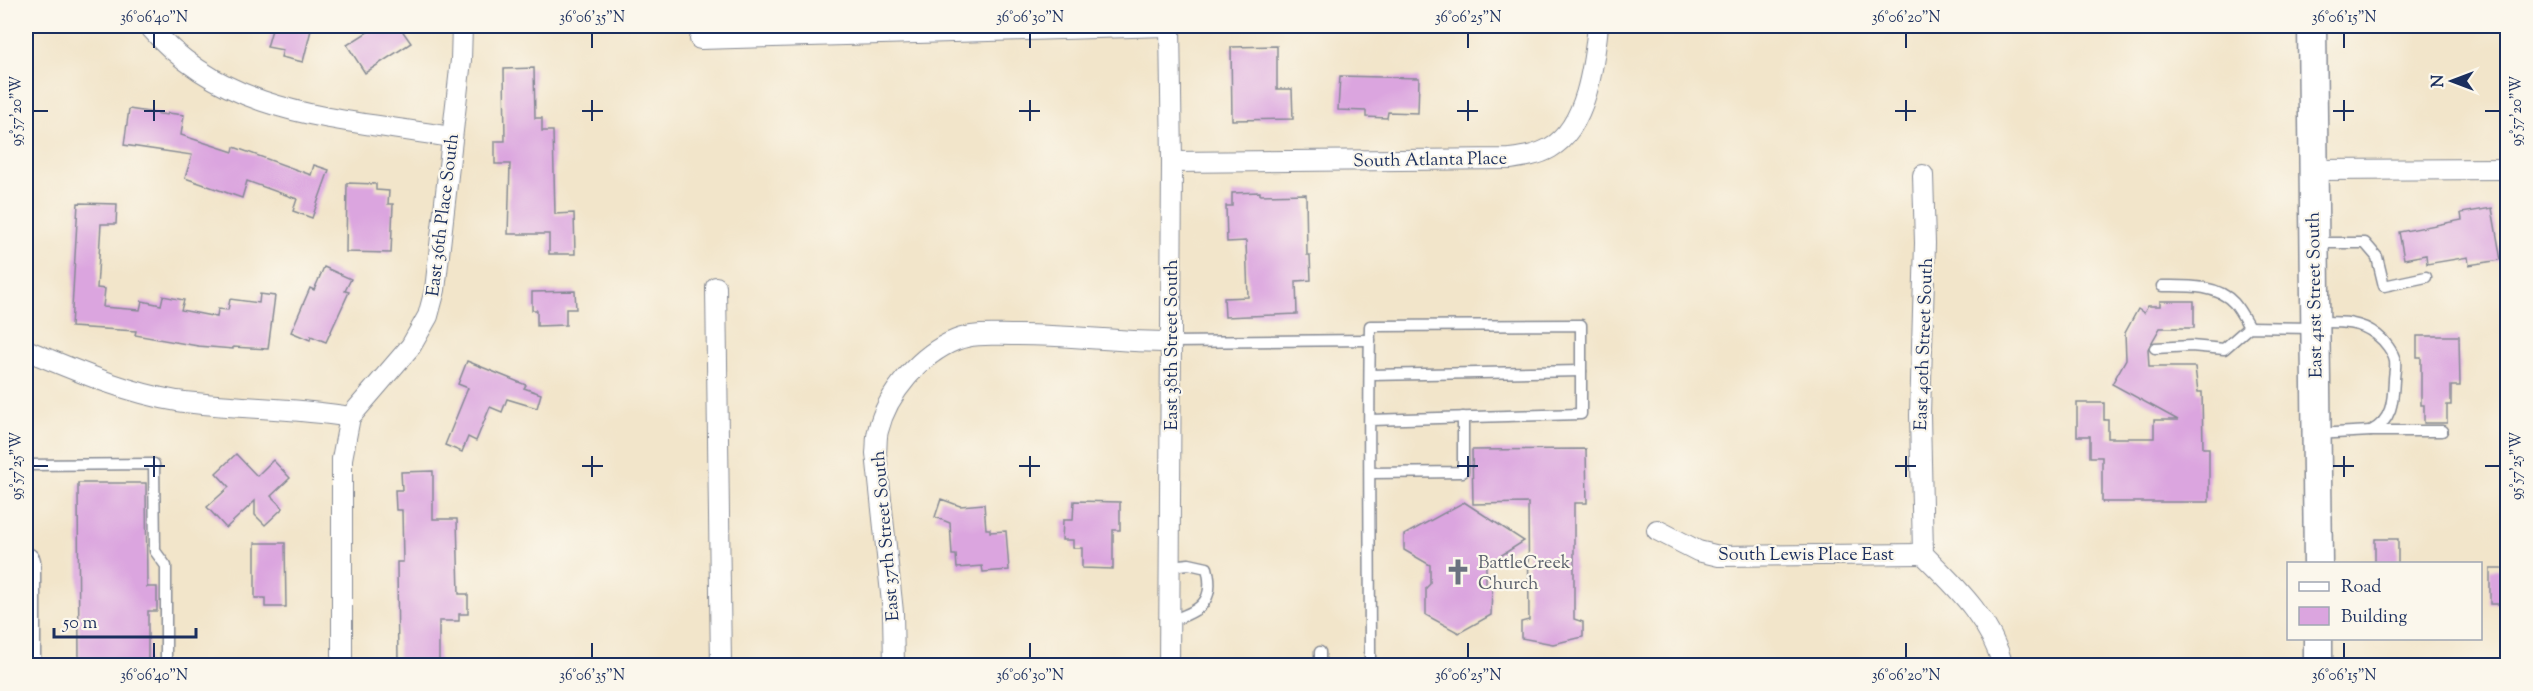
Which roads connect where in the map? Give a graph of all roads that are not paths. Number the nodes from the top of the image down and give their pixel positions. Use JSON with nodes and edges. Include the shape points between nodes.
{"nodes":[{"id":1,"x":149,"y":26,"type":"edge"},
{"id":2,"x":462,"y":26,"type":"edge"},
{"id":3,"x":1168,"y":26,"type":"edge"},
{"id":4,"x":1598,"y":26,"type":"edge"},
{"id":5,"x":2312,"y":26,"type":"edge"},
{"id":6,"x":700,"y":39,"type":"dead end"},
{"id":7,"x":451,"y":137,"type":"junction"},
{"id":8,"x":1172,"y":162,"type":"junction"},
{"id":9,"x":2508,"y":169,"type":"edge"},
{"id":10,"x":2313,"y":170,"type":"junction"},
{"id":11,"x":1923,"y":175,"type":"dead end"},
{"id":12,"x":2314,"y":244,"type":"junction"},
{"id":13,"x":2426,"y":277,"type":"dead end"},
{"id":14,"x":2162,"y":286,"type":"dead end"},
{"id":15,"x":716,"y":287,"type":"dead end"},
{"id":16,"x":2315,"y":325,"type":"junction"},
{"id":17,"x":2249,"y":327,"type":"junction"},
{"id":18,"x":1370,"y":340,"type":"junction"},
{"id":19,"x":1170,"y":342,"type":"junction"},
{"id":20,"x":2155,"y":348,"type":"dead end"},
{"id":21,"x":26,"y":350,"type":"edge"},
{"id":22,"x":1581,"y":371,"type":"junction"},
{"id":23,"x":1370,"y":375,"type":"junction"},
{"id":24,"x":350,"y":417,"type":"junction"},
{"id":25,"x":1463,"y":417,"type":"junction"},
{"id":26,"x":1370,"y":420,"type":"junction"},
{"id":27,"x":2371,"y":431,"type":"junction"},
{"id":28,"x":2442,"y":431,"type":"dead end"},
{"id":29,"x":2316,"y":435,"type":"junction"},
{"id":30,"x":26,"y":465,"type":"edge"},
{"id":31,"x":1370,"y":473,"type":"junction"},
{"id":32,"x":1658,"y":530,"type":"dead end"},
{"id":33,"x":1923,"y":554,"type":"junction"},
{"id":34,"x":26,"y":562,"type":"edge"},
{"id":35,"x":2318,"y":562,"type":"edge"},
{"id":36,"x":1169,"y":566,"type":"junction"},
{"id":37,"x":1169,"y":621,"type":"junction"},
{"id":38,"x":2318,"y":640,"type":"edge"},
{"id":39,"x":1320,"y":652,"type":"dead end"},
{"id":40,"x":26,"y":666,"type":"edge"},
{"id":41,"x":166,"y":666,"type":"edge"},
{"id":42,"x":342,"y":666,"type":"edge"},
{"id":43,"x":721,"y":666,"type":"edge"},
{"id":44,"x":894,"y":666,"type":"edge"},
{"id":45,"x":1169,"y":666,"type":"edge"},
{"id":46,"x":1320,"y":666,"type":"edge"},
{"id":47,"x":1370,"y":666,"type":"edge"},
{"id":48,"x":2003,"y":666,"type":"edge"},
{"id":49,"x":2318,"y":666,"type":"edge"}],
"edges":[{"from":1,"to":7,"type":"street","via":[[207,78],[256,100],[312,117]]},
{"from":2,"to":7,"type":"street","name":"East 36th Place South"},
{"from":3,"to":6,"type":"street"},
{"from":3,"to":8,"type":"street","name":"East 38th Street South"},
{"from":4,"to":8,"type":"street","name":"South Atlanta Place","via":[[1589,85],[1575,121],[1551,147],[1534,154],[1510,159]]},
{"from":5,"to":10,"type":"main road","name":"East 41st Street South"},
{"from":7,"to":24,"type":"street","name":"East 36th Place South","via":[[441,247],[428,316],[411,346]]},
{"from":8,"to":19,"type":"street","name":"East 38th Street South"},
{"from":9,"to":10,"type":"street"},
{"from":10,"to":12,"type":"main road","name":"East 41st Street South"},
{"from":11,"to":33,"type":"street","name":"East 40th Street South"},
{"from":12,"to":13,"type":"lane","via":[[2365,243],[2377,257],[2384,286]]},
{"from":12,"to":16,"type":"main road","name":"East 41st Street South"},
{"from":14,"to":17,"type":"lane","via":[[2194,286],[2218,292],[2234,302]]},
{"from":15,"to":43,"type":"street"},
{"from":16,"to":17,"type":"lane"},
{"from":16,"to":27,"type":"lane","via":[[2350,322],[2377,334],[2390,349],[2395,362],[2393,399],[2381,426]]},
{"from":16,"to":29,"type":"main road","name":"East 41st Street South"},
{"from":17,"to":20,"type":"lane","via":[[2224,349]]},
{"from":18,"to":19,"type":"lane"},
{"from":18,"to":22,"type":"lane","via":[[1370,326],[1581,325]]},
{"from":18,"to":23,"type":"lane"},
{"from":19,"to":36,"type":"street","name":"East 38th Street South"},
{"from":19,"to":44,"type":"street","name":"East 37th Street South","via":[[983,335],[957,339],[908,374],[878,430],[876,453],[893,612]]},
{"from":21,"to":24,"type":"street","via":[[88,376],[175,400]]},
{"from":22,"to":23,"type":"lane"},
{"from":22,"to":25,"type":"lane","via":[[1581,414]]},
{"from":23,"to":26,"type":"lane"},
{"from":24,"to":42,"type":"street","name":"East 36th Place South","via":[[342,459]]},
{"from":25,"to":26,"type":"lane"},
{"from":25,"to":31,"type":"lane","via":[[1463,472]]},
{"from":26,"to":31,"type":"lane"},
{"from":27,"to":28,"type":"lane"},
{"from":27,"to":29,"type":"lane"},
{"from":29,"to":35,"type":"main road","name":"East 41st Street South"},
{"from":30,"to":41,"type":"lane","via":[[154,464],[155,551],[166,566]]},
{"from":31,"to":47,"type":"lane"},
{"from":32,"to":33,"type":"street","name":"South Lewis Place East","via":[[1698,551],[1719,556]]},
{"from":33,"to":48,"type":"street","via":[[1977,612],[1994,639]]},
{"from":34,"to":40,"type":"main road"},
{"from":36,"to":37,"type":"street","name":"East 38th Street South"},
{"from":36,"to":37,"type":"lane","via":[[1189,564],[1207,568],[1211,583],[1205,603],[1192,614]]},
{"from":37,"to":45,"type":"street","name":"East 38th Street South"},
{"from":38,"to":49,"type":"main road"},
{"from":39,"to":46,"type":"lane"}]}
